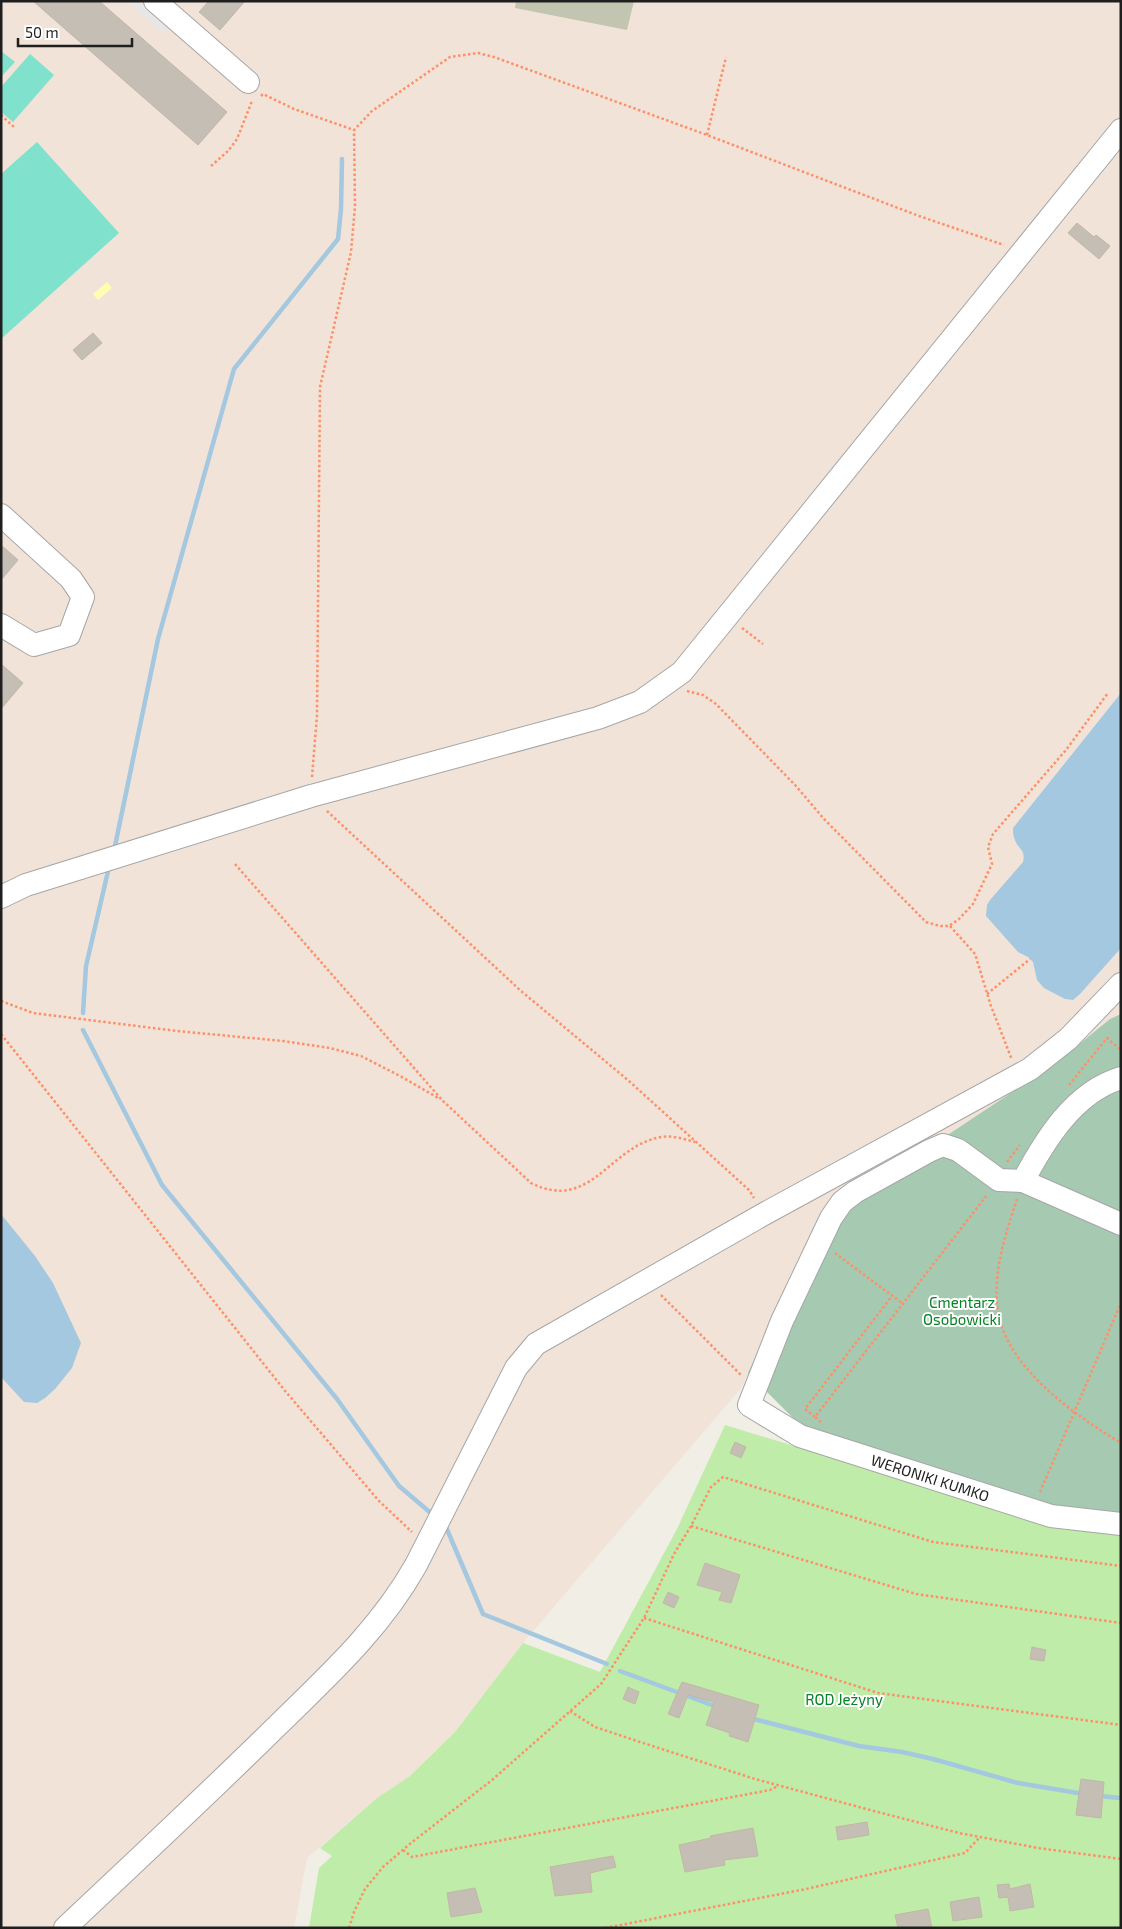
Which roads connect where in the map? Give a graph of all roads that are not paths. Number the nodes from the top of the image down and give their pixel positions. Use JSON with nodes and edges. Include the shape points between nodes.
{"nodes":[{"id":1,"x":155,"y":1,"type":"edge"},
{"id":2,"x":248,"y":82,"type":"dead end"},
{"id":3,"x":1121,"y":130,"type":"edge"},
{"id":4,"x":1,"y":515,"type":"edge"},
{"id":5,"x":1,"y":625,"type":"edge"},
{"id":6,"x":1,"y":897,"type":"edge"},
{"id":7,"x":1121,"y":984,"type":"edge"},
{"id":8,"x":1121,"y":1078,"type":"edge"},
{"id":9,"x":1023,"y":1181,"type":"junction"},
{"id":10,"x":1121,"y":1224,"type":"edge"},
{"id":11,"x":1121,"y":1524,"type":"edge"},
{"id":12,"x":65,"y":1928,"type":"edge"}],
"edges":[{"from":1,"to":2,"type":"lane"},
{"from":3,"to":6,"type":"lane","via":[[682,672],[659,689],[640,702],[598,718],[311,796],[26,885]]},
{"from":4,"to":5,"type":"lane","via":[[71,579],[83,597],[68,635],[34,645]]},
{"from":7,"to":12,"type":"lane","via":[[1068,1039],[1030,1069],[764,1214],[536,1344],[516,1368],[401,1591],[355,1650]]},
{"from":8,"to":9,"type":"lane","via":[[1082,1099],[1037,1155]]},
{"from":9,"to":10,"type":"lane"},
{"from":9,"to":11,"type":"lane","name":"WERONIKI KUMKO","via":[[999,1180],[958,1150],[943,1145],[842,1202],[831,1218],[782,1321],[749,1405],[800,1436],[1051,1516]]}]}
